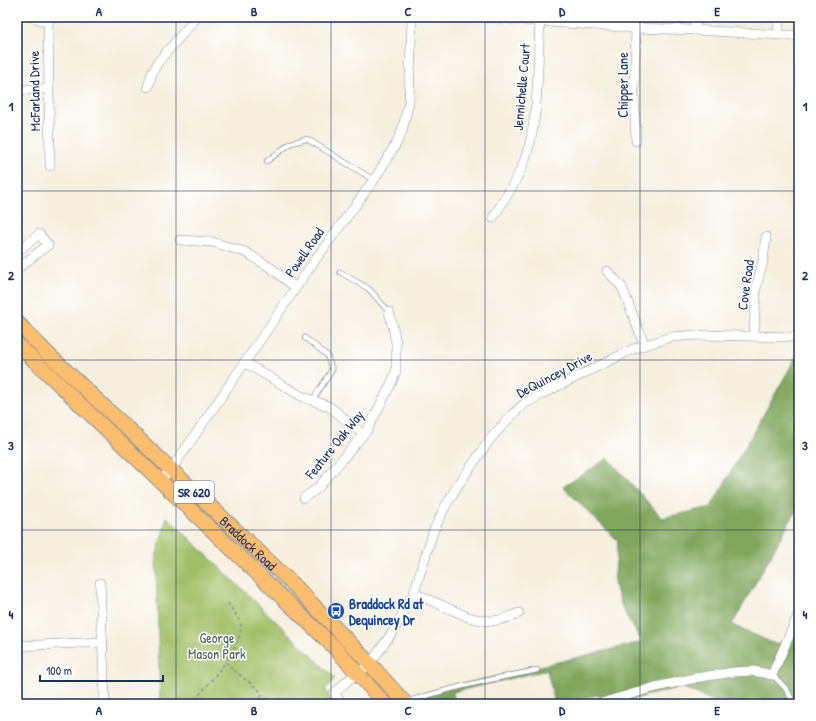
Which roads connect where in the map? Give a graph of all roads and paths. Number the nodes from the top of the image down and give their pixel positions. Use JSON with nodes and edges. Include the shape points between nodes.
{"nodes":[{"id":1,"x":31,"y":17,"type":"edge"},
{"id":2,"x":197,"y":17,"type":"edge"},
{"id":3,"x":412,"y":17,"type":"edge"},
{"id":4,"x":480,"y":17,"type":"edge"},
{"id":5,"x":697,"y":17,"type":"edge"},
{"id":6,"x":779,"y":17,"type":"edge"},
{"id":7,"x":49,"y":19,"type":"edge"},
{"id":8,"x":540,"y":21,"type":"junction"},
{"id":9,"x":586,"y":21,"type":"edge"},
{"id":10,"x":636,"y":28,"type":"junction"},
{"id":11,"x":694,"y":30,"type":"junction"},
{"id":12,"x":778,"y":34,"type":"junction"},
{"id":13,"x":799,"y":36,"type":"edge"},
{"id":14,"x":148,"y":87,"type":"dead end"},
{"id":15,"x":48,"y":89,"type":"junction"},
{"id":16,"x":17,"y":90,"type":"edge"},
{"id":17,"x":636,"y":141,"type":"dead end"},
{"id":18,"x":267,"y":161,"type":"dead end"},
{"id":19,"x":50,"y":166,"type":"dead end"},
{"id":20,"x":374,"y":180,"type":"junction"},
{"id":21,"x":493,"y":218,"type":"dead end"},
{"id":22,"x":766,"y":237,"type":"dead end"},
{"id":23,"x":180,"y":240,"type":"dead end"},
{"id":24,"x":17,"y":252,"type":"edge"},
{"id":25,"x":17,"y":269,"type":"edge"},
{"id":26,"x":607,"y":271,"type":"dead end"},
{"id":27,"x":340,"y":272,"type":"dead end"},
{"id":28,"x":296,"y":288,"type":"junction"},
{"id":29,"x":389,"y":312,"type":"joint"},
{"id":30,"x":17,"y":322,"type":"edge"},
{"id":31,"x":754,"y":336,"type":"junction"},
{"id":32,"x":799,"y":337,"type":"edge"},
{"id":33,"x":305,"y":338,"type":"dead end"},
{"id":34,"x":17,"y":344,"type":"edge"},
{"id":35,"x":644,"y":344,"type":"junction"},
{"id":36,"x":244,"y":362,"type":"junction"},
{"id":37,"x":312,"y":401,"type":"junction"},
{"id":38,"x":363,"y":434,"type":"junction"},
{"id":39,"x":171,"y":470,"type":"junction"},
{"id":40,"x":160,"y":480,"type":"junction"},
{"id":41,"x":304,"y":498,"type":"dead end"},
{"id":42,"x":100,"y":583,"type":"dead end"},
{"id":43,"x":414,"y":593,"type":"junction"},
{"id":44,"x":228,"y":603,"type":"dead end"},
{"id":45,"x":519,"y":613,"type":"dead end"},
{"id":46,"x":799,"y":613,"type":"edge"},
{"id":47,"x":103,"y":642,"type":"junction"},
{"id":48,"x":17,"y":646,"type":"edge"},
{"id":49,"x":226,"y":662,"type":"junction"},
{"id":50,"x":370,"y":664,"type":"junction"},
{"id":51,"x":537,"y":670,"type":"dead end"},
{"id":52,"x":357,"y":673,"type":"junction"},
{"id":53,"x":772,"y":675,"type":"junction"},
{"id":54,"x":262,"y":696,"type":"junction"},
{"id":55,"x":405,"y":703,"type":"edge"},
{"id":56,"x":105,"y":704,"type":"edge"},
{"id":57,"x":192,"y":704,"type":"edge"},
{"id":58,"x":255,"y":704,"type":"edge"},
{"id":59,"x":274,"y":704,"type":"edge"},
{"id":60,"x":343,"y":704,"type":"edge"},
{"id":61,"x":385,"y":704,"type":"edge"},
{"id":62,"x":598,"y":704,"type":"edge"},
{"id":63,"x":793,"y":704,"type":"edge"}],
"edges":[{"from":1,"to":7,"type":"street"},
{"from":2,"to":14,"type":"street","via":[[158,62]]},
{"from":3,"to":20,"type":"street","name":"Powell Road","via":[[410,86],[406,117],[396,144]]},
{"from":4,"to":8,"type":"street"},
{"from":5,"to":11,"type":"street"},
{"from":6,"to":12,"type":"street"},
{"from":7,"to":15,"type":"street","name":"McFarland Drive"},
{"from":8,"to":9,"type":"street"},
{"from":8,"to":21,"type":"street","name":"Jennichelle Court","via":[[534,118],[528,148],[518,177]]},
{"from":9,"to":10,"type":"street"},
{"from":10,"to":11,"type":"street"},
{"from":10,"to":17,"type":"street","name":"Chipper Lane"},
{"from":11,"to":12,"type":"street"},
{"from":12,"to":13,"type":"street"},
{"from":15,"to":16,"type":"street"},
{"from":15,"to":19,"type":"street","name":"McFarland Drive"},
{"from":18,"to":20,"type":"lane","via":[[291,143],[307,139]]},
{"from":20,"to":28,"type":"street","name":"Powell Road"},
{"from":22,"to":31,"type":"street","name":"Cove Road","via":[[756,288]]},
{"from":23,"to":28,"type":"street","via":[[212,242],[245,252]]},
{"from":24,"to":25,"type":"street","via":[[39,234],[48,245]]},
{"from":26,"to":35,"type":"street","via":[[622,288]]},
{"from":27,"to":29,"type":"lane","via":[[370,289]]},
{"from":28,"to":36,"type":"street","name":"Powell Road"},
{"from":29,"to":38,"type":"street","name":"Feature Oak Way","via":[[396,343],[396,371],[386,397]]},
{"from":30,"to":39,"type":"main road","name":"Braddock Road","number":"SR 620"},
{"from":31,"to":32,"type":"street","name":"DeQuincey Drive"},
{"from":31,"to":35,"type":"street","name":"DeQuincey Drive","via":[[682,336]]},
{"from":33,"to":37,"type":"lane","via":[[327,355],[332,370]]},
{"from":34,"to":40,"type":"main road","name":"Braddock Road","number":"SR 620"},
{"from":35,"to":43,"type":"street","name":"DeQuincey Drive","via":[[524,404],[501,426],[444,507],[433,532]]},
{"from":36,"to":37,"type":"street"},
{"from":36,"to":39,"type":"street","name":"Powell Road"},
{"from":37,"to":38,"type":"street","via":[[330,407]]},
{"from":38,"to":41,"type":"street","name":"Feature Oak Way","via":[[318,488]]},
{"from":39,"to":40,"type":"street","name":"Powell Road"},
{"from":39,"to":50,"type":"main road","name":"Braddock Road","number":"SR 620","via":[[293,584]]},
{"from":40,"to":52,"type":"main road","name":"Braddock Road","number":"SR 620","via":[[335,648]]},
{"from":42,"to":47,"type":"street"},
{"from":43,"to":45,"type":"street","via":[[477,620],[496,622]]},
{"from":43,"to":50,"type":"street","name":"DeQuincey Drive","via":[[394,630]]},
{"from":44,"to":49,"type":"path","via":[[241,627],[239,638]]},
{"from":46,"to":53,"type":"street"},
{"from":47,"to":48,"type":"street"},
{"from":47,"to":56,"type":"street"},
{"from":49,"to":54,"type":"path","via":[[259,690]]},
{"from":49,"to":57,"type":"path"},
{"from":50,"to":52,"type":"street"},
{"from":50,"to":55,"type":"main road","name":"Braddock Road","number":"SR 620"},
{"from":51,"to":55,"type":"lane","via":[[484,680]]},
{"from":52,"to":60,"type":"street","via":[[334,694]]},
{"from":52,"to":61,"type":"main road","name":"Braddock Road","number":"SR 620"},
{"from":53,"to":62,"type":"street","via":[[754,671],[695,678]]},
{"from":53,"to":63,"type":"lane","via":[[785,686]]},
{"from":54,"to":58,"type":"path"},
{"from":54,"to":59,"type":"path"}]}
